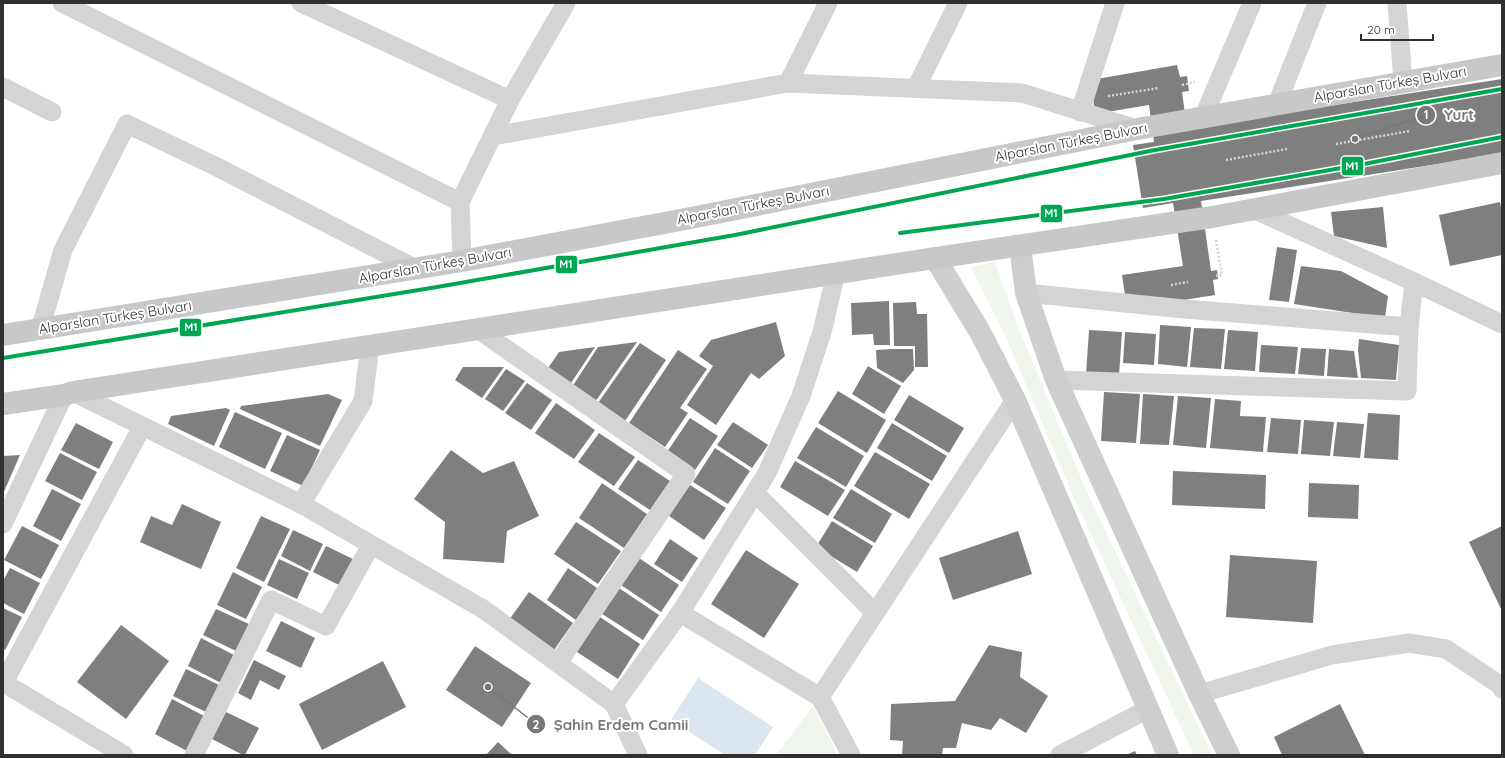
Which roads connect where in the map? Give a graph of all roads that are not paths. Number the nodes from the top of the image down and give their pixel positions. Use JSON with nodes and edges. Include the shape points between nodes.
{"nodes":[{"id":1,"x":62,"y":3,"type":"edge"},
{"id":2,"x":301,"y":3,"type":"edge"},
{"id":3,"x":566,"y":3,"type":"edge"},
{"id":4,"x":828,"y":3,"type":"edge"},
{"id":5,"x":958,"y":3,"type":"edge"},
{"id":6,"x":1115,"y":3,"type":"edge"},
{"id":7,"x":1252,"y":3,"type":"edge"},
{"id":8,"x":1317,"y":3,"type":"edge"},
{"id":9,"x":1397,"y":3,"type":"edge"},
{"id":10,"x":1502,"y":65,"type":"edge"},
{"id":11,"x":1403,"y":82,"type":"junction"},
{"id":12,"x":788,"y":83,"type":"junction"},
{"id":13,"x":3,"y":87,"type":"edge"},
{"id":14,"x":916,"y":88,"type":"junction"},
{"id":15,"x":510,"y":100,"type":"junction"},
{"id":16,"x":1277,"y":104,"type":"junction"},
{"id":17,"x":52,"y":112,"type":"dead end"},
{"id":18,"x":1080,"y":112,"type":"junction"},
{"id":19,"x":1203,"y":118,"type":"junction"},
{"id":20,"x":1137,"y":129,"type":"junction"},
{"id":21,"x":493,"y":136,"type":"junction"},
{"id":22,"x":1502,"y":163,"type":"edge"},
{"id":23,"x":460,"y":202,"type":"junction"},
{"id":24,"x":1252,"y":209,"type":"junction"},
{"id":25,"x":1020,"y":246,"type":"junction"},
{"id":26,"x":935,"y":258,"type":"junction"},
{"id":27,"x":462,"y":261,"type":"junction"},
{"id":28,"x":416,"y":269,"type":"junction"},
{"id":29,"x":836,"y":273,"type":"junction"},
{"id":30,"x":1414,"y":282,"type":"junction"},
{"id":31,"x":1026,"y":293,"type":"junction"},
{"id":32,"x":1502,"y":324,"type":"edge"},
{"id":33,"x":1409,"y":327,"type":"junction"},
{"id":34,"x":40,"y":330,"type":"junction"},
{"id":35,"x":479,"y":330,"type":"junction"},
{"id":36,"x":3,"y":335,"type":"edge"},
{"id":37,"x":370,"y":346,"type":"junction"},
{"id":38,"x":1056,"y":380,"type":"junction"},
{"id":39,"x":68,"y":394,"type":"junction"},
{"id":40,"x":1015,"y":400,"type":"junction"},
{"id":41,"x":3,"y":404,"type":"edge"},
{"id":42,"x":142,"y":426,"type":"junction"},
{"id":43,"x":754,"y":493,"type":"junction"},
{"id":44,"x":301,"y":504,"type":"junction"},
{"id":45,"x":3,"y":524,"type":"edge"},
{"id":46,"x":371,"y":545,"type":"junction"},
{"id":47,"x":680,"y":613,"type":"junction"},
{"id":48,"x":875,"y":613,"type":"junction"},
{"id":49,"x":558,"y":663,"type":"junction"},
{"id":50,"x":4,"y":684,"type":"edge"},
{"id":51,"x":1501,"y":686,"type":"edge"},
{"id":52,"x":1199,"y":694,"type":"junction"},
{"id":53,"x":820,"y":697,"type":"junction"},
{"id":54,"x":614,"y":704,"type":"junction"},
{"id":55,"x":1148,"y":709,"type":"junction"},
{"id":56,"x":124,"y":755,"type":"edge"},
{"id":57,"x":194,"y":755,"type":"edge"},
{"id":58,"x":638,"y":755,"type":"edge"},
{"id":59,"x":851,"y":755,"type":"edge"},
{"id":60,"x":1060,"y":755,"type":"edge"},
{"id":61,"x":1168,"y":755,"type":"edge"},
{"id":62,"x":1229,"y":755,"type":"edge"}],
"edges":[{"from":1,"to":23,"type":"street"},
{"from":2,"to":15,"type":"street"},
{"from":3,"to":15,"type":"street"},
{"from":4,"to":12,"type":"street"},
{"from":5,"to":14,"type":"street"},
{"from":6,"to":18,"type":"street"},
{"from":7,"to":19,"type":"street"},
{"from":8,"to":16,"type":"street"},
{"from":9,"to":11,"type":"street"},
{"from":10,"to":11,"type":"main road","name":"Alparslan Türkeş Bulvarı"},
{"from":11,"to":16,"type":"main road","name":"Alparslan Türkeş Bulvarı"},
{"from":12,"to":14,"type":"street"},
{"from":12,"to":21,"type":"street"},
{"from":13,"to":17,"type":"street"},
{"from":14,"to":18,"type":"street","via":[[1022,93]]},
{"from":15,"to":21,"type":"street"},
{"from":16,"to":19,"type":"main road","name":"Alparslan Türkeş Bulvarı"},
{"from":18,"to":20,"type":"street"},
{"from":19,"to":20,"type":"main road","name":"Alparslan Türkeş Bulvarı"},
{"from":20,"to":27,"type":"main road","name":"Alparslan Türkeş Bulvarı"},
{"from":21,"to":23,"type":"street"},
{"from":22,"to":24,"type":"main road"},
{"from":23,"to":27,"type":"street"},
{"from":24,"to":25,"type":"main road"},
{"from":24,"to":30,"type":"street"},
{"from":25,"to":26,"type":"main road"},
{"from":25,"to":31,"type":"main road"},
{"from":26,"to":29,"type":"main road"},
{"from":26,"to":40,"type":"main road","via":[[980,332]]},
{"from":27,"to":28,"type":"main road","name":"Alparslan Türkeş Bulvarı"},
{"from":28,"to":34,"type":"main road","name":"Alparslan Türkeş Bulvarı"},
{"from":28,"to":34,"type":"street","via":[[127,124],[64,250]]},
{"from":29,"to":35,"type":"main road"},
{"from":29,"to":43,"type":"street","via":[[822,332],[801,396],[767,473]]},
{"from":30,"to":32,"type":"street"},
{"from":30,"to":33,"type":"street"},
{"from":31,"to":33,"type":"street"},
{"from":31,"to":38,"type":"main road"},
{"from":33,"to":38,"type":"street","via":[[1407,391]]},
{"from":34,"to":36,"type":"main road","name":"Alparslan Türkeş Bulvarı"},
{"from":35,"to":37,"type":"main road"},
{"from":35,"to":49,"type":"street","via":[[686,474]]},
{"from":37,"to":39,"type":"main road"},
{"from":37,"to":44,"type":"street","via":[[363,401]]},
{"from":38,"to":52,"type":"main road"},
{"from":39,"to":41,"type":"main road"},
{"from":39,"to":42,"type":"street"},
{"from":39,"to":45,"type":"street"},
{"from":40,"to":48,"type":"street"},
{"from":40,"to":55,"type":"main road"},
{"from":42,"to":44,"type":"street"},
{"from":42,"to":50,"type":"street"},
{"from":43,"to":47,"type":"street"},
{"from":43,"to":48,"type":"street"},
{"from":44,"to":46,"type":"street"},
{"from":46,"to":49,"type":"street","via":[[482,609]]},
{"from":46,"to":57,"type":"street","via":[[326,626],[271,600]]},
{"from":47,"to":53,"type":"street"},
{"from":47,"to":54,"type":"street"},
{"from":48,"to":53,"type":"street"},
{"from":49,"to":54,"type":"street"},
{"from":50,"to":56,"type":"street"},
{"from":51,"to":52,"type":"street","via":[[1446,650],[1409,643],[1332,655]]},
{"from":52,"to":62,"type":"main road"},
{"from":53,"to":59,"type":"street"},
{"from":54,"to":58,"type":"street"},
{"from":55,"to":60,"type":"street"},
{"from":55,"to":61,"type":"main road"}]}
